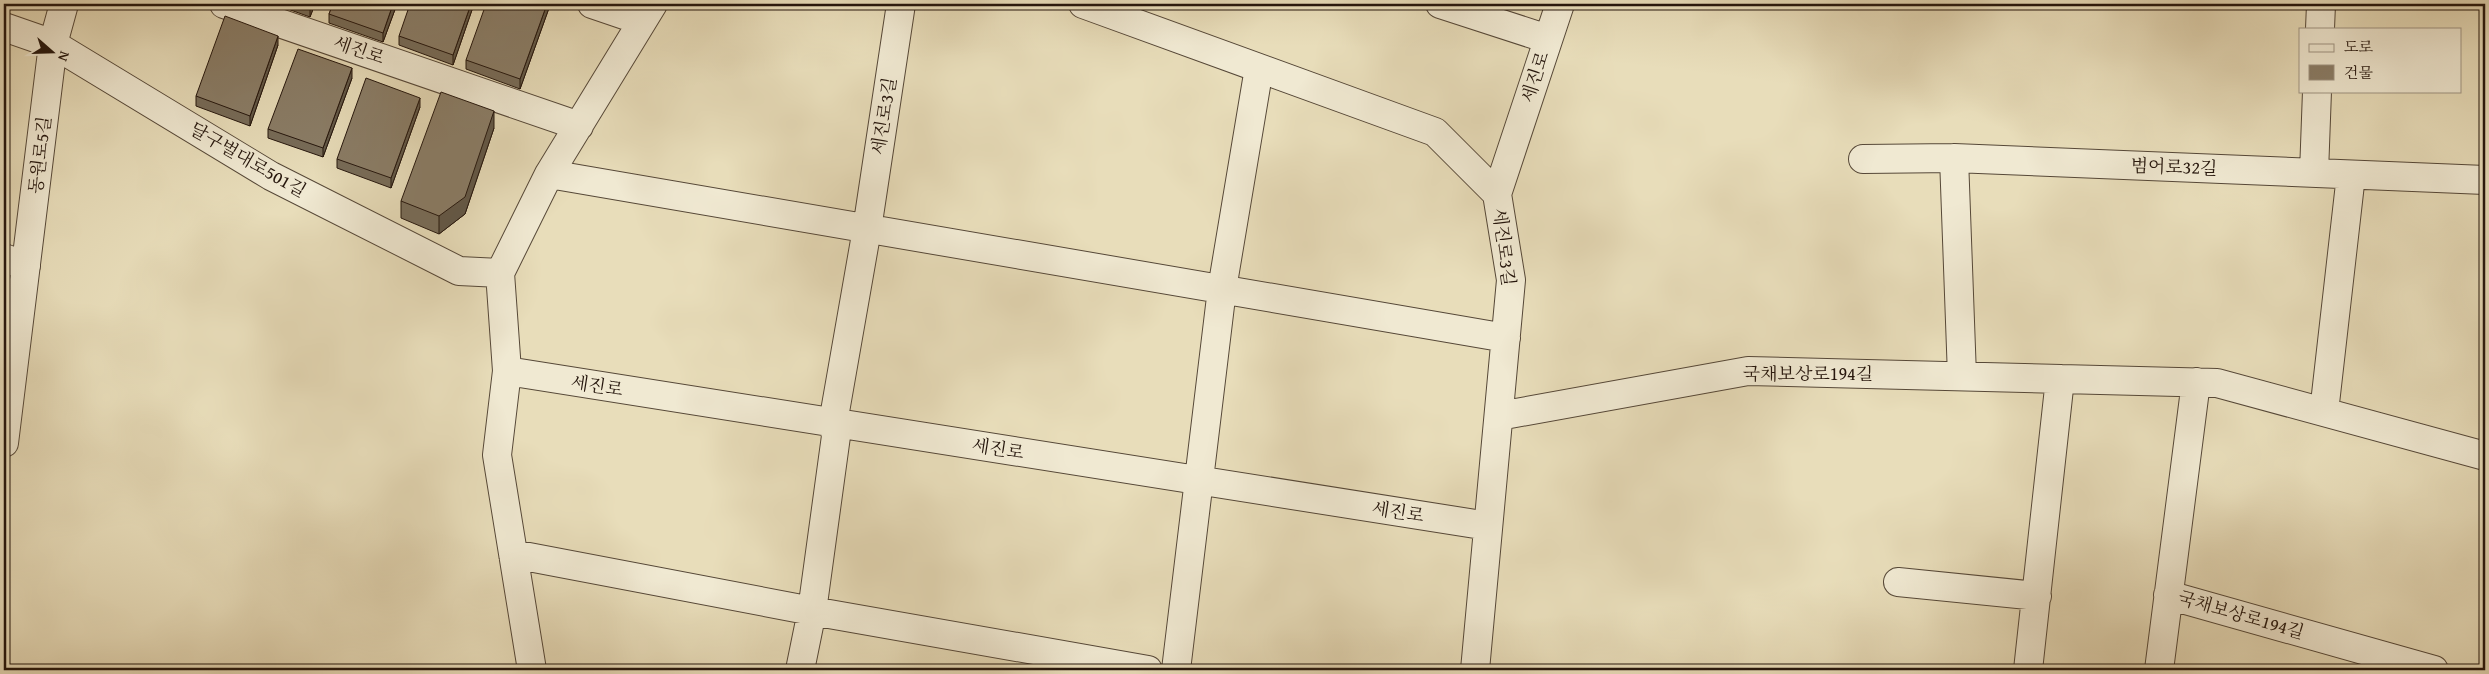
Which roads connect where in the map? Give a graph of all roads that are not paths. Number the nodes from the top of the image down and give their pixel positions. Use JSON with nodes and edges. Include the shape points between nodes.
{"nodes":[{"id":1,"x":64,"y":4,"type":"edge"},
{"id":2,"x":224,"y":4,"type":"edge"},
{"id":3,"x":592,"y":4,"type":"edge"},
{"id":4,"x":901,"y":4,"type":"edge"},
{"id":5,"x":1083,"y":4,"type":"edge"},
{"id":6,"x":1440,"y":4,"type":"edge"},
{"id":7,"x":1560,"y":4,"type":"edge"},
{"id":8,"x":2320,"y":4,"type":"edge"},
{"id":9,"x":1127,"y":11,"type":"edge"},
{"id":10,"x":648,"y":13,"type":"edge"},
{"id":11,"x":4,"y":27,"type":"edge"},
{"id":12,"x":2320,"y":28,"type":"edge"},
{"id":13,"x":1548,"y":39,"type":"junction"},
{"id":14,"x":53,"y":44,"type":"junction"},
{"id":15,"x":1259,"y":68,"type":"junction"},
{"id":16,"x":2317,"y":92,"type":"edge"},
{"id":17,"x":578,"y":126,"type":"junction"},
{"id":18,"x":1954,"y":158,"type":"junction"},
{"id":19,"x":1863,"y":159,"type":"dead end"},
{"id":20,"x":2314,"y":173,"type":"junction"},
{"id":21,"x":548,"y":174,"type":"junction"},
{"id":22,"x":2351,"y":174,"type":"junction"},
{"id":23,"x":2485,"y":180,"type":"edge"},
{"id":24,"x":1497,"y":194,"type":"junction"},
{"id":25,"x":867,"y":229,"type":"junction"},
{"id":26,"x":15,"y":262,"type":"edge"},
{"id":27,"x":500,"y":273,"type":"junction"},
{"id":28,"x":1222,"y":289,"type":"junction"},
{"id":29,"x":1506,"y":338,"type":"junction"},
{"id":30,"x":507,"y":371,"type":"junction"},
{"id":31,"x":1962,"y":376,"type":"junction"},
{"id":32,"x":2060,"y":378,"type":"junction"},
{"id":33,"x":2196,"y":382,"type":"junction"},
{"id":34,"x":2324,"y":412,"type":"junction"},
{"id":35,"x":1499,"y":416,"type":"junction"},
{"id":36,"x":833,"y":423,"type":"junction"},
{"id":37,"x":4,"y":443,"type":"edge"},
{"id":38,"x":2485,"y":456,"type":"edge"},
{"id":39,"x":1198,"y":480,"type":"junction"},
{"id":40,"x":1488,"y":526,"type":"junction"},
{"id":41,"x":513,"y":554,"type":"junction"},
{"id":42,"x":1898,"y":582,"type":"dead end"},
{"id":43,"x":2168,"y":594,"type":"junction"},
{"id":44,"x":2037,"y":596,"type":"junction"},
{"id":45,"x":812,"y":612,"type":"junction"},
{"id":46,"x":532,"y":670,"type":"edge"},
{"id":47,"x":800,"y":670,"type":"edge"},
{"id":48,"x":1148,"y":670,"type":"edge"},
{"id":49,"x":1176,"y":670,"type":"edge"},
{"id":50,"x":1475,"y":670,"type":"edge"},
{"id":51,"x":2028,"y":670,"type":"edge"},
{"id":52,"x":2159,"y":670,"type":"edge"},
{"id":53,"x":2434,"y":670,"type":"edge"}],
"edges":[{"from":1,"to":14,"type":"street","name":"동원로5길"},
{"from":2,"to":17,"type":"street","name":"세진로"},
{"from":3,"to":10,"type":"street"},
{"from":4,"to":25,"type":"street","name":"세진로3길"},
{"from":5,"to":9,"type":"street","name":"세진로3길"},
{"from":6,"to":13,"type":"street","name":"세진로"},
{"from":7,"to":13,"type":"street"},
{"from":8,"to":12,"type":"street"},
{"from":9,"to":15,"type":"street","name":"세진로3길"},
{"from":10,"to":17,"type":"street"},
{"from":11,"to":14,"type":"street","name":"달구벌대로501길"},
{"from":13,"to":24,"type":"street","name":"세진로"},
{"from":14,"to":26,"type":"street","name":"동원로5길"},
{"from":14,"to":27,"type":"street","name":"달구벌대로501길","via":[[272,176],[459,271]]},
{"from":15,"to":24,"type":"street","name":"세진로3길","via":[[1435,132]]},
{"from":15,"to":28,"type":"street"},
{"from":16,"to":20,"type":"street"},
{"from":17,"to":21,"type":"street"},
{"from":18,"to":19,"type":"street","name":"범어로32길"},
{"from":18,"to":20,"type":"street","name":"범어로32길"},
{"from":18,"to":31,"type":"street"},
{"from":20,"to":22,"type":"street","name":"범어로32길"},
{"from":21,"to":25,"type":"street"},
{"from":21,"to":27,"type":"street"},
{"from":22,"to":23,"type":"street","name":"범어로32길"},
{"from":22,"to":34,"type":"street"},
{"from":24,"to":29,"type":"street","name":"세진로3길","via":[[1511,280]]},
{"from":25,"to":28,"type":"street"},
{"from":25,"to":36,"type":"street","name":"세진로3길"},
{"from":26,"to":37,"type":"street","name":"동원로5길"},
{"from":27,"to":30,"type":"street"},
{"from":28,"to":29,"type":"street"},
{"from":28,"to":39,"type":"street"},
{"from":29,"to":35,"type":"street","name":"세진로3길"},
{"from":30,"to":36,"type":"street","name":"세진로"},
{"from":30,"to":41,"type":"street","via":[[497,456]]},
{"from":31,"to":32,"type":"street","name":"국채보상로194길"},
{"from":31,"to":35,"type":"street","name":"국채보상로194길","via":[[1748,371]]},
{"from":32,"to":33,"type":"street","name":"국채보상로194길"},
{"from":32,"to":44,"type":"street"},
{"from":33,"to":34,"type":"street","name":"국채보상로194길","via":[[2217,383]]},
{"from":33,"to":43,"type":"street","name":"국채보상로194길"},
{"from":34,"to":38,"type":"street","name":"국채보상로194길"},
{"from":35,"to":40,"type":"street","name":"세진로3길"},
{"from":36,"to":39,"type":"street","name":"세진로"},
{"from":36,"to":45,"type":"street","name":"세진로3길","via":[[836,436]]},
{"from":39,"to":40,"type":"street","name":"세진로"},
{"from":39,"to":49,"type":"street"},
{"from":40,"to":50,"type":"street","name":"세진로3길"},
{"from":41,"to":45,"type":"street"},
{"from":41,"to":46,"type":"street"},
{"from":42,"to":44,"type":"street"},
{"from":43,"to":52,"type":"street"},
{"from":43,"to":53,"type":"street","name":"국채보상로194길"},
{"from":44,"to":51,"type":"street"},
{"from":45,"to":47,"type":"street","name":"세진로3길"},
{"from":45,"to":48,"type":"street"}]}
